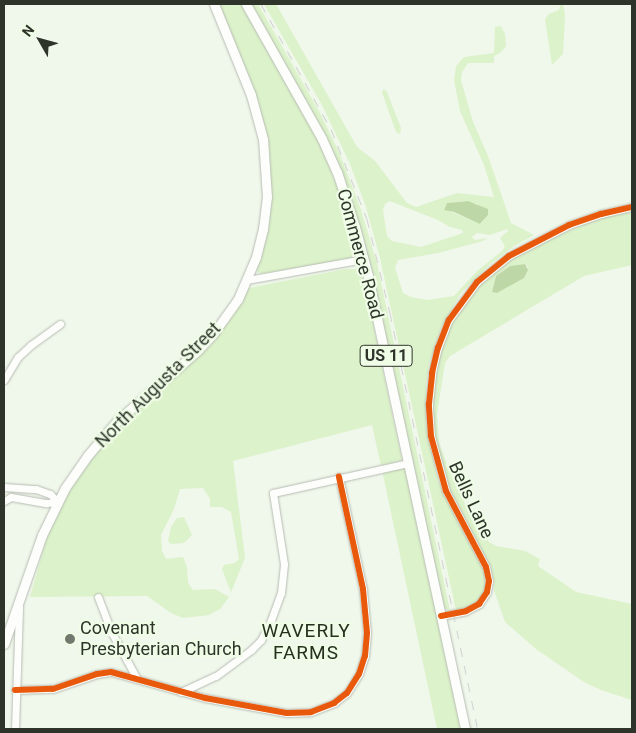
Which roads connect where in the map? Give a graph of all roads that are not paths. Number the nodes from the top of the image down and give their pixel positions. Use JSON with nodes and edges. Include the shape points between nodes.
{"nodes":[{"id":1,"x":214,"y":4,"type":"edge"},
{"id":2,"x":246,"y":4,"type":"edge"},
{"id":3,"x":632,"y":207,"type":"edge"},
{"id":4,"x":364,"y":259,"type":"junction"},
{"id":5,"x":247,"y":280,"type":"junction"},
{"id":6,"x":60,"y":324,"type":"dead end"},
{"id":7,"x":4,"y":380,"type":"edge"},
{"id":8,"x":408,"y":463,"type":"junction"},
{"id":9,"x":339,"y":477,"type":"junction"},
{"id":10,"x":4,"y":487,"type":"edge"},
{"id":11,"x":4,"y":501,"type":"edge"},
{"id":12,"x":58,"y":502,"type":"junction"},
{"id":13,"x":98,"y":597,"type":"dead end"},
{"id":14,"x":19,"y":600,"type":"junction"},
{"id":15,"x":441,"y":616,"type":"junction"},
{"id":16,"x":4,"y":644,"type":"edge"},
{"id":17,"x":137,"y":679,"type":"junction"},
{"id":18,"x":15,"y":690,"type":"junction"},
{"id":19,"x":180,"y":692,"type":"junction"},
{"id":20,"x":15,"y":729,"type":"edge"},
{"id":21,"x":464,"y":729,"type":"edge"}],
"edges":[{"from":1,"to":5,"type":"main road","name":"North Augusta Street","via":[[255,107],[266,157],[264,223]]},
{"from":2,"to":4,"type":"main road","name":"Commerce Road","number":"US 11","via":[[322,139],[346,197]]},
{"from":3,"to":15,"type":"street","name":"Bells Lane","via":[[569,225],[509,256],[477,282],[449,320],[431,376],[431,436],[448,494],[486,567],[489,581],[487,592],[479,604],[466,611]]},
{"from":4,"to":5,"type":"street"},
{"from":4,"to":8,"type":"main road","name":"Commerce Road","number":"US 11"},
{"from":5,"to":12,"type":"main road","name":"North Augusta Street","via":[[236,302],[210,338],[117,421],[88,455]]},
{"from":6,"to":7,"type":"street","via":[[18,357]]},
{"from":8,"to":9,"type":"street"},
{"from":8,"to":15,"type":"main road","name":"Commerce Road","number":"US 11"},
{"from":9,"to":19,"type":"street","via":[[273,493],[284,564],[281,592],[271,620],[261,640],[251,650],[216,676]]},
{"from":9,"to":19,"type":"street","via":[[367,618],[364,658],[352,685],[332,704],[315,712],[298,714]]},
{"from":10,"to":12,"type":"street","via":[[36,490],[50,494]]},
{"from":11,"to":12,"type":"street","via":[[11,498]]},
{"from":12,"to":14,"type":"main road","name":"North Augusta Street","via":[[42,535]]},
{"from":13,"to":17,"type":"street","via":[[112,633]]},
{"from":14,"to":16,"type":"main road","name":"North Augusta Street"},
{"from":14,"to":18,"type":"street"},
{"from":15,"to":21,"type":"main road","name":"Commerce Road","number":"US 11"},
{"from":17,"to":18,"type":"street","via":[[108,672],[53,689]]},
{"from":17,"to":19,"type":"street"},
{"from":18,"to":20,"type":"street"}]}
